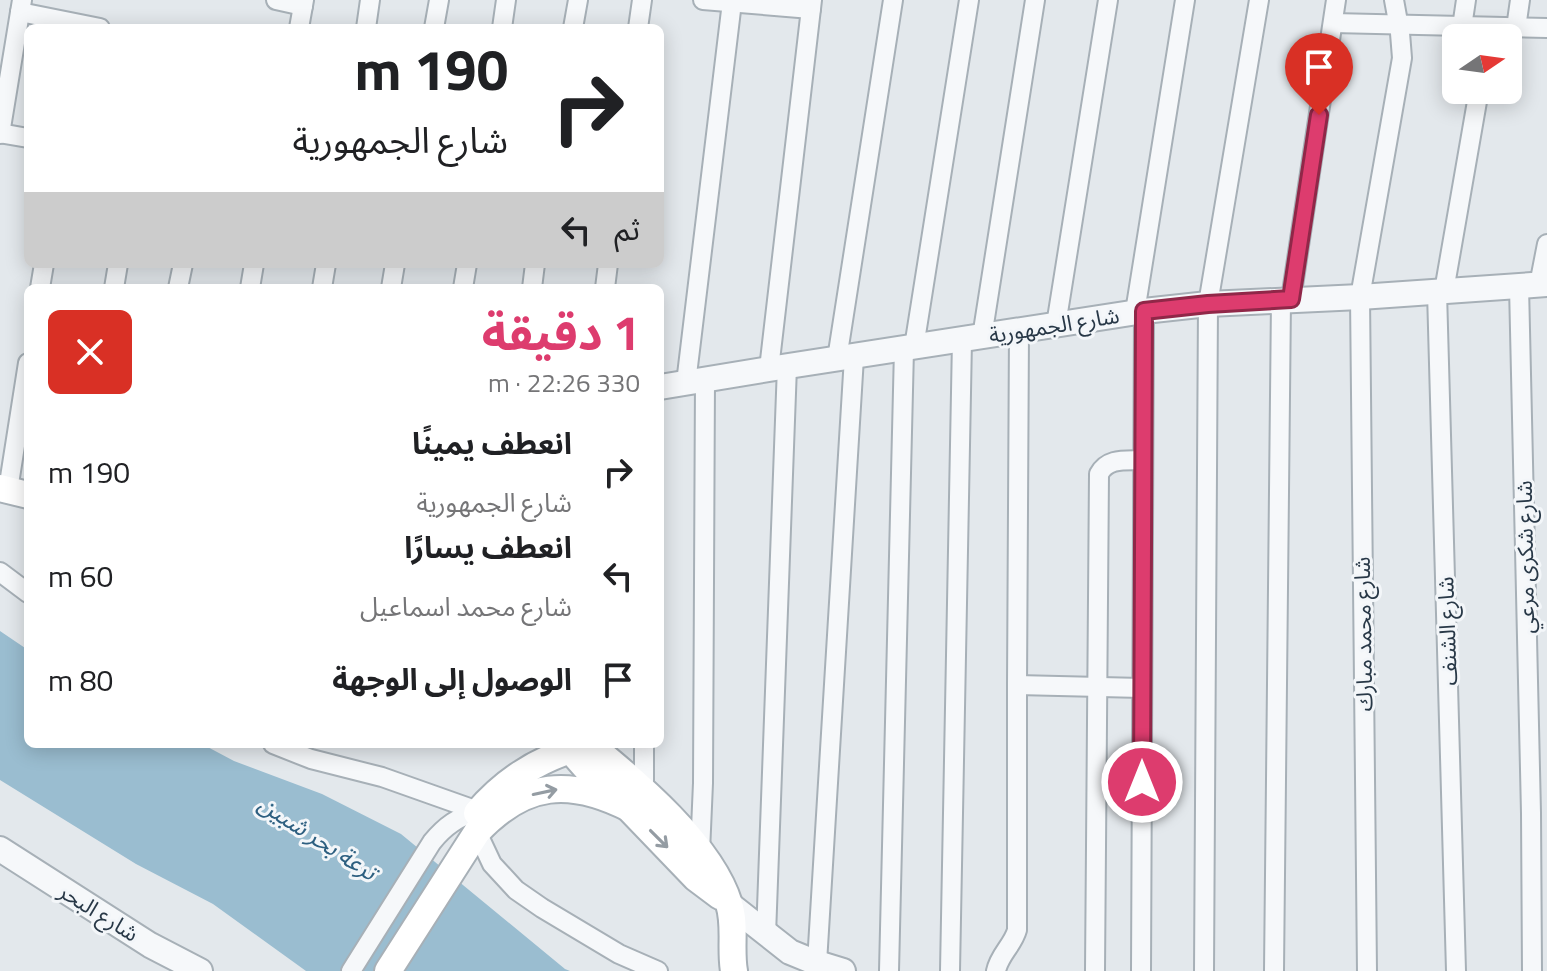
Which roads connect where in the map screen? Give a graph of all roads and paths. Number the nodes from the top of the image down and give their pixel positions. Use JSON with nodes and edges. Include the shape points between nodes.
{"nodes":[{"id":1,"x":276,"y":0,"type":"edge"},
{"id":2,"x":370,"y":0,"type":"edge"},
{"id":3,"x":439,"y":0,"type":"edge"},
{"id":4,"x":506,"y":0,"type":"edge"},
{"id":5,"x":578,"y":0,"type":"edge"},
{"id":6,"x":642,"y":0,"type":"edge"},
{"id":7,"x":703,"y":0,"type":"edge"},
{"id":8,"x":893,"y":0,"type":"edge"},
{"id":9,"x":969,"y":0,"type":"edge"},
{"id":10,"x":1035,"y":0,"type":"edge"},
{"id":11,"x":1108,"y":0,"type":"edge"},
{"id":12,"x":1185,"y":0,"type":"edge"},
{"id":13,"x":1259,"y":0,"type":"edge"},
{"id":14,"x":1336,"y":0,"type":"edge"},
{"id":15,"x":1394,"y":0,"type":"edge"},
{"id":16,"x":1466,"y":0,"type":"edge"},
{"id":17,"x":1520,"y":0,"type":"edge"},
{"id":18,"x":732,"y":2,"type":"junction"},
{"id":19,"x":303,"y":3,"type":"edge"},
{"id":20,"x":812,"y":5,"type":"edge"},
{"id":21,"x":21,"y":6,"type":"edge"},
{"id":22,"x":1333,"y":23,"type":"junction"},
{"id":23,"x":86,"y":24,"type":"edge"},
{"id":24,"x":300,"y":24,"type":"edge"},
{"id":25,"x":367,"y":24,"type":"edge"},
{"id":26,"x":435,"y":24,"type":"edge"},
{"id":27,"x":503,"y":24,"type":"edge"},
{"id":28,"x":574,"y":24,"type":"edge"},
{"id":29,"x":639,"y":24,"type":"edge"},
{"id":30,"x":1462,"y":24,"type":"edge"},
{"id":31,"x":1517,"y":24,"type":"edge"},
{"id":32,"x":1399,"y":26,"type":"junction"},
{"id":33,"x":1442,"y":27,"type":"edge"},
{"id":34,"x":1522,"y":28,"type":"edge"},
{"id":35,"x":1547,"y":28,"type":"edge"},
{"id":36,"x":8,"y":34,"type":"edge"},
{"id":37,"x":19,"y":74,"type":"edge"},
{"id":38,"x":1476,"y":104,"type":"edge"},
{"id":39,"x":2,"y":106,"type":"edge"},
{"id":40,"x":0,"y":134,"type":"edge"},
{"id":41,"x":24,"y":137,"type":"edge"},
{"id":42,"x":1547,"y":244,"type":"edge"},
{"id":43,"x":1535,"y":285,"type":"edge"},
{"id":44,"x":1441,"y":291,"type":"junction"},
{"id":45,"x":1360,"y":297,"type":"junction"},
{"id":46,"x":1286,"y":300,"type":"junction"},
{"id":47,"x":1208,"y":304,"type":"junction"},
{"id":48,"x":1139,"y":312,"type":"junction"},
{"id":49,"x":1056,"y":325,"type":"junction"},
{"id":50,"x":1019,"y":331,"type":"junction"},
{"id":51,"x":972,"y":338,"type":"junction"},
{"id":52,"x":909,"y":348,"type":"junction"},
{"id":53,"x":846,"y":358,"type":"junction"},
{"id":54,"x":778,"y":368,"type":"junction"},
{"id":55,"x":696,"y":381,"type":"junction"},
{"id":56,"x":664,"y":386,"type":"edge"},
{"id":57,"x":24,"y":395,"type":"edge"},
{"id":58,"x":1143,"y":460,"type":"junction"},
{"id":59,"x":12,"y":491,"type":"edge"},
{"id":60,"x":0,"y":572,"type":"edge"},
{"id":61,"x":24,"y":590,"type":"edge"},
{"id":62,"x":1017,"y":685,"type":"junction"},
{"id":63,"x":1098,"y":687,"type":"junction"},
{"id":64,"x":1142,"y":688,"type":"junction"},
{"id":65,"x":283,"y":748,"type":"edge"},
{"id":66,"x":574,"y":748,"type":"edge"},
{"id":67,"x":580,"y":748,"type":"edge"},
{"id":68,"x":644,"y":748,"type":"edge"},
{"id":69,"x":637,"y":800,"type":"junction"},
{"id":70,"x":1539,"y":813,"type":"edge"},
{"id":71,"x":468,"y":840,"type":"junction"},
{"id":72,"x":0,"y":849,"type":"edge"},
{"id":73,"x":700,"y":852,"type":"junction"},
{"id":74,"x":729,"y":904,"type":"junction"},
{"id":75,"x":766,"y":935,"type":"junction"},
{"id":76,"x":817,"y":963,"type":"junction"},
{"id":77,"x":200,"y":971,"type":"edge"},
{"id":78,"x":351,"y":971,"type":"edge"},
{"id":79,"x":388,"y":971,"type":"edge"},
{"id":80,"x":658,"y":971,"type":"edge"},
{"id":81,"x":734,"y":971,"type":"edge"},
{"id":82,"x":843,"y":971,"type":"edge"},
{"id":83,"x":889,"y":971,"type":"edge"},
{"id":84,"x":950,"y":971,"type":"edge"},
{"id":85,"x":996,"y":971,"type":"edge"},
{"id":86,"x":1095,"y":971,"type":"edge"},
{"id":87,"x":1141,"y":971,"type":"edge"},
{"id":88,"x":1204,"y":971,"type":"edge"},
{"id":89,"x":1274,"y":971,"type":"edge"},
{"id":90,"x":1367,"y":971,"type":"edge"},
{"id":91,"x":1456,"y":971,"type":"edge"},
{"id":92,"x":1532,"y":971,"type":"edge"}],
"edges":[{"from":1,"to":19,"type":"street"},
{"from":2,"to":25,"type":"street"},
{"from":3,"to":26,"type":"street"},
{"from":4,"to":27,"type":"street"},
{"from":5,"to":28,"type":"street"},
{"from":6,"to":29,"type":"street"},
{"from":7,"to":18,"type":"street"},
{"from":8,"to":53,"type":"street"},
{"from":9,"to":52,"type":"street"},
{"from":10,"to":51,"type":"street"},
{"from":11,"to":49,"type":"street"},
{"from":12,"to":48,"type":"street"},
{"from":13,"to":47,"type":"street"},
{"from":14,"to":22,"type":"street"},
{"from":15,"to":32,"type":"street","name":"شارع محمد مبارك"},
{"from":16,"to":30,"type":"street"},
{"from":17,"to":31,"type":"street"},
{"from":18,"to":20,"type":"street"},
{"from":18,"to":55,"type":"street"},
{"from":19,"to":24,"type":"street"},
{"from":20,"to":54,"type":"street"},
{"from":21,"to":23,"type":"street"},
{"from":21,"to":36,"type":"street"},
{"from":22,"to":32,"type":"street"},
{"from":22,"to":46,"type":"street"},
{"from":32,"to":33,"type":"street"},
{"from":32,"to":45,"type":"street","name":"شارع محمد مبارك","via":[[1402,58]]},
{"from":34,"to":35,"type":"street"},
{"from":36,"to":37,"type":"street"},
{"from":37,"to":39,"type":"street"},
{"from":38,"to":44,"type":"street","name":"شارع الشنف"},
{"from":39,"to":40,"type":"street"},
{"from":40,"to":41,"type":"street"},
{"from":42,"to":43,"type":"street","name":"شارع شكرى مرعي"},
{"from":43,"to":44,"type":"street","name":"شارع الجمهورية"},
{"from":43,"to":70,"type":"street","name":"شارع شكرى مرعي"},
{"from":44,"to":45,"type":"street","name":"شارع الجمهورية"},
{"from":44,"to":91,"type":"street","name":"شارع الشنف"},
{"from":45,"to":46,"type":"street","name":"شارع الجمهورية"},
{"from":45,"to":90,"type":"street","name":"شارع محمد مبارك"},
{"from":46,"to":47,"type":"street","name":"شارع الجمهورية"},
{"from":46,"to":89,"type":"street"},
{"from":47,"to":48,"type":"street","name":"شارع الجمهورية"},
{"from":47,"to":88,"type":"street"},
{"from":48,"to":49,"type":"street","name":"شارع الجمهورية"},
{"from":48,"to":58,"type":"street"},
{"from":49,"to":50,"type":"street","name":"شارع الجمهورية"},
{"from":50,"to":51,"type":"street","name":"شارع الجمهورية"},
{"from":50,"to":62,"type":"street"},
{"from":51,"to":52,"type":"street","name":"شارع الجمهورية"},
{"from":51,"to":84,"type":"street"},
{"from":52,"to":53,"type":"street","name":"شارع الجمهورية"},
{"from":52,"to":83,"type":"street"},
{"from":53,"to":54,"type":"street","name":"شارع الجمهورية"},
{"from":53,"to":76,"type":"street"},
{"from":54,"to":55,"type":"street","name":"شارع الجمهورية"},
{"from":54,"to":75,"type":"street"},
{"from":55,"to":56,"type":"street","name":"شارع الجمهورية"},
{"from":55,"to":73,"type":"street","via":[[704,768]]},
{"from":57,"to":59,"type":"street"},
{"from":58,"to":63,"type":"street","via":[[1109,462],[1099,474]]},
{"from":58,"to":64,"type":"street"},
{"from":60,"to":61,"type":"street"},
{"from":62,"to":63,"type":"street"},
{"from":62,"to":85,"type":"street","via":[[1017,930]]},
{"from":63,"to":64,"type":"street"},
{"from":63,"to":86,"type":"street"},
{"from":64,"to":87,"type":"street"},
{"from":65,"to":71,"type":"street","via":[[382,777]]},
{"from":66,"to":71,"type":"main road","via":[[500,789]]},
{"from":67,"to":69,"type":"main road"},
{"from":68,"to":69,"type":"street"},
{"from":71,"to":69,"type":"main road","one_way":true,"via":[[497,813],[539,792],[575,789]]},
{"from":69,"to":73,"type":"main road","via":[[684,832]]},
{"from":69,"to":74,"type":"main road","one_way":true,"via":[[696,878]]},
{"from":70,"to":92,"type":"street","name":"شارع شكرى مرعي"},
{"from":71,"to":78,"type":"street","via":[[452,822],[441,831]]},
{"from":71,"to":79,"type":"main road"},
{"from":71,"to":80,"type":"street","via":[[516,890],[542,908]]},
{"from":72,"to":77,"type":"street","name":"شارع البحر"},
{"from":73,"to":74,"type":"main road"},
{"from":74,"to":75,"type":"street"},
{"from":74,"to":81,"type":"main road"},
{"from":75,"to":76,"type":"street"},
{"from":76,"to":82,"type":"street"}]}
